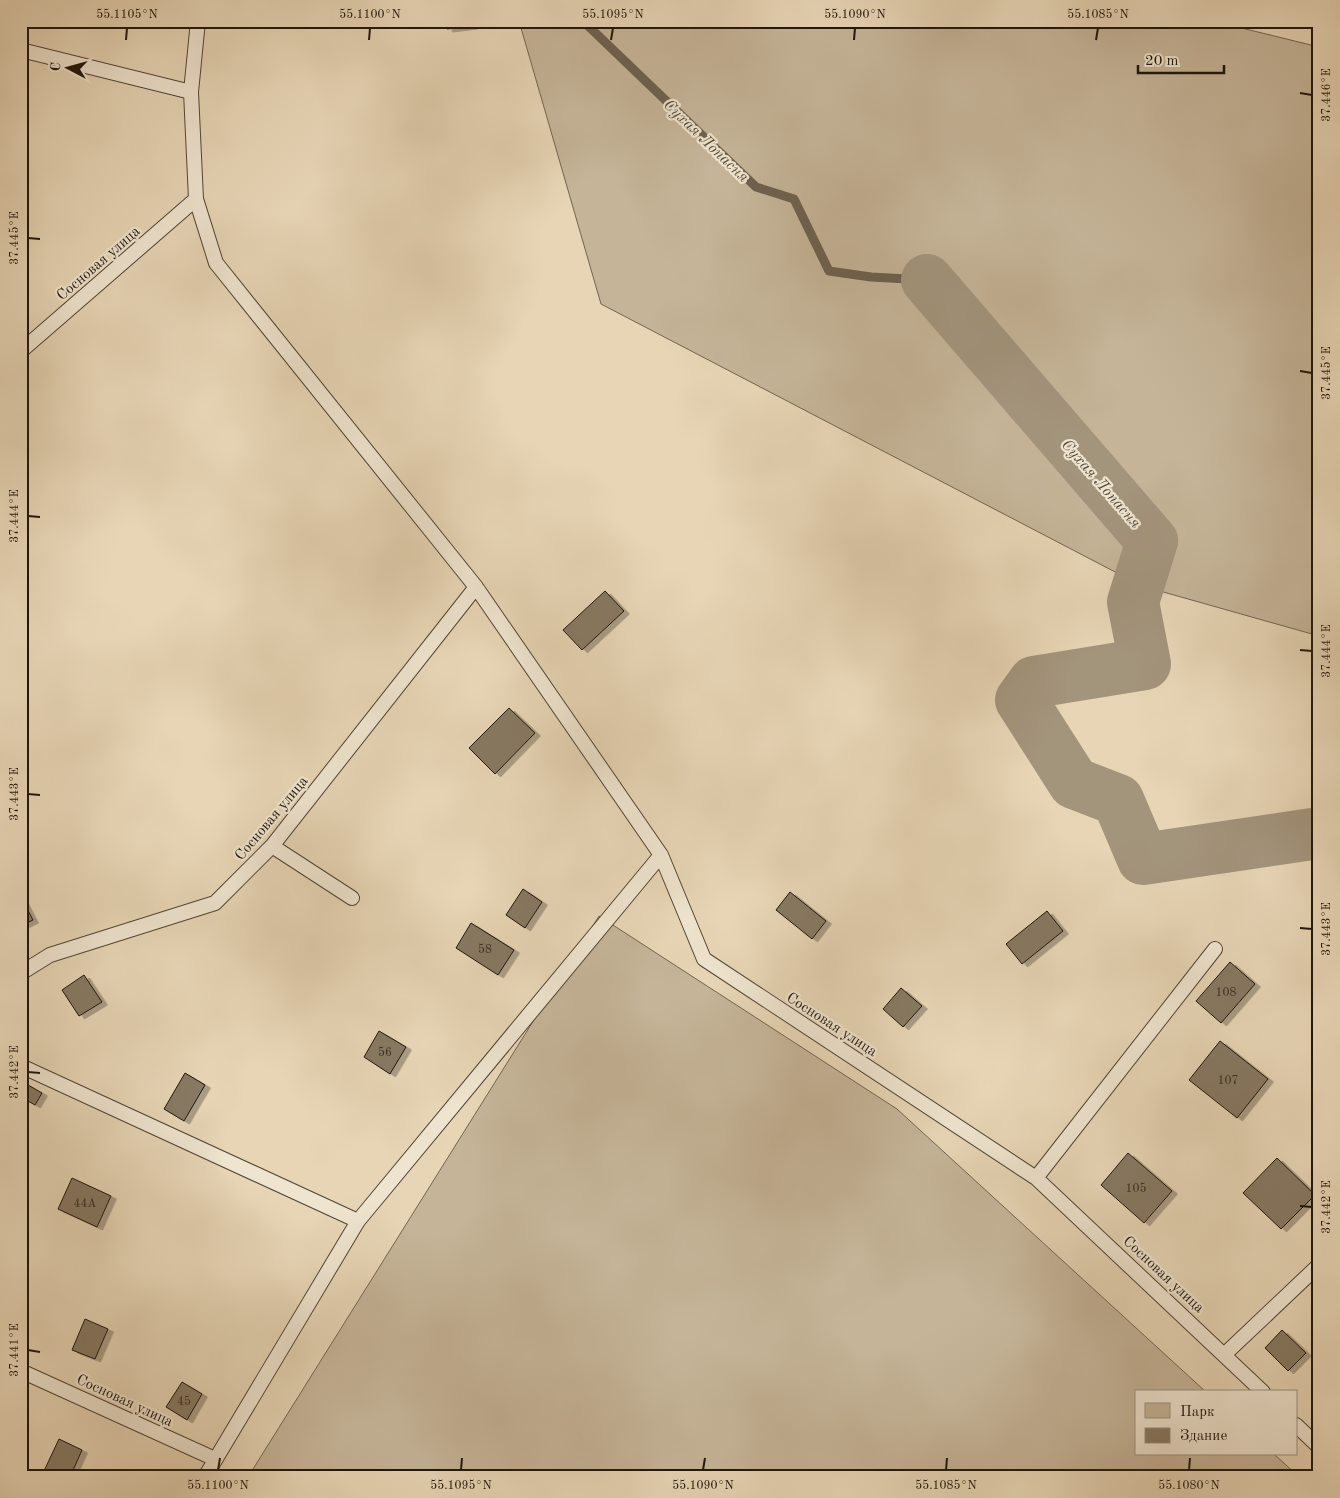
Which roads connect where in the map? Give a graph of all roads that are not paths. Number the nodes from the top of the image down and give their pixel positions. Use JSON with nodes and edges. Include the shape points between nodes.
{"nodes":[{"id":1,"x":198,"y":21,"type":"edge"},
{"id":2,"x":21,"y":50,"type":"edge"},
{"id":3,"x":191,"y":92,"type":"junction"},
{"id":4,"x":196,"y":199,"type":"junction"},
{"id":5,"x":21,"y":351,"type":"edge"},
{"id":6,"x":476,"y":588,"type":"junction"},
{"id":7,"x":272,"y":846,"type":"junction"},
{"id":8,"x":661,"y":855,"type":"junction"},
{"id":9,"x":352,"y":898,"type":"dead end"},
{"id":10,"x":1215,"y":949,"type":"dead end"},
{"id":11,"x":21,"y":973,"type":"edge"},
{"id":12,"x":21,"y":1066,"type":"edge"},
{"id":13,"x":1036,"y":1178,"type":"junction"},
{"id":14,"x":358,"y":1221,"type":"junction"},
{"id":15,"x":1319,"y":1266,"type":"edge"},
{"id":16,"x":1225,"y":1354,"type":"junction"},
{"id":17,"x":21,"y":1371,"type":"edge"},
{"id":18,"x":1261,"y":1390,"type":"edge"},
{"id":19,"x":1298,"y":1427,"type":"edge"},
{"id":20,"x":1319,"y":1447,"type":"edge"},
{"id":21,"x":215,"y":1460,"type":"junction"},
{"id":22,"x":205,"y":1477,"type":"edge"}],
"edges":[{"from":1,"to":3,"type":"lane","name":"Сосновая улица"},
{"from":2,"to":3,"type":"lane"},
{"from":3,"to":4,"type":"lane","name":"Сосновая улица"},
{"from":4,"to":5,"type":"lane","name":"Сосновая улица"},
{"from":4,"to":6,"type":"lane","name":"Сосновая улица","via":[[216,263]]},
{"from":6,"to":7,"type":"lane","name":"Сосновая улица"},
{"from":6,"to":8,"type":"lane","name":"Сосновая улица"},
{"from":7,"to":9,"type":"lane"},
{"from":7,"to":11,"type":"lane","name":"Сосновая улица","via":[[215,903],[50,955]]},
{"from":8,"to":13,"type":"lane","name":"Сосновая улица","via":[[704,959]]},
{"from":8,"to":14,"type":"lane"},
{"from":10,"to":13,"type":"lane"},
{"from":12,"to":14,"type":"lane"},
{"from":13,"to":16,"type":"lane","name":"Сосновая улица"},
{"from":14,"to":21,"type":"lane"},
{"from":15,"to":16,"type":"lane"},
{"from":16,"to":18,"type":"lane","name":"Сосновая улица"},
{"from":17,"to":21,"type":"lane","name":"Сосновая улица"},
{"from":19,"to":20,"type":"lane"},
{"from":21,"to":22,"type":"lane"}]}
